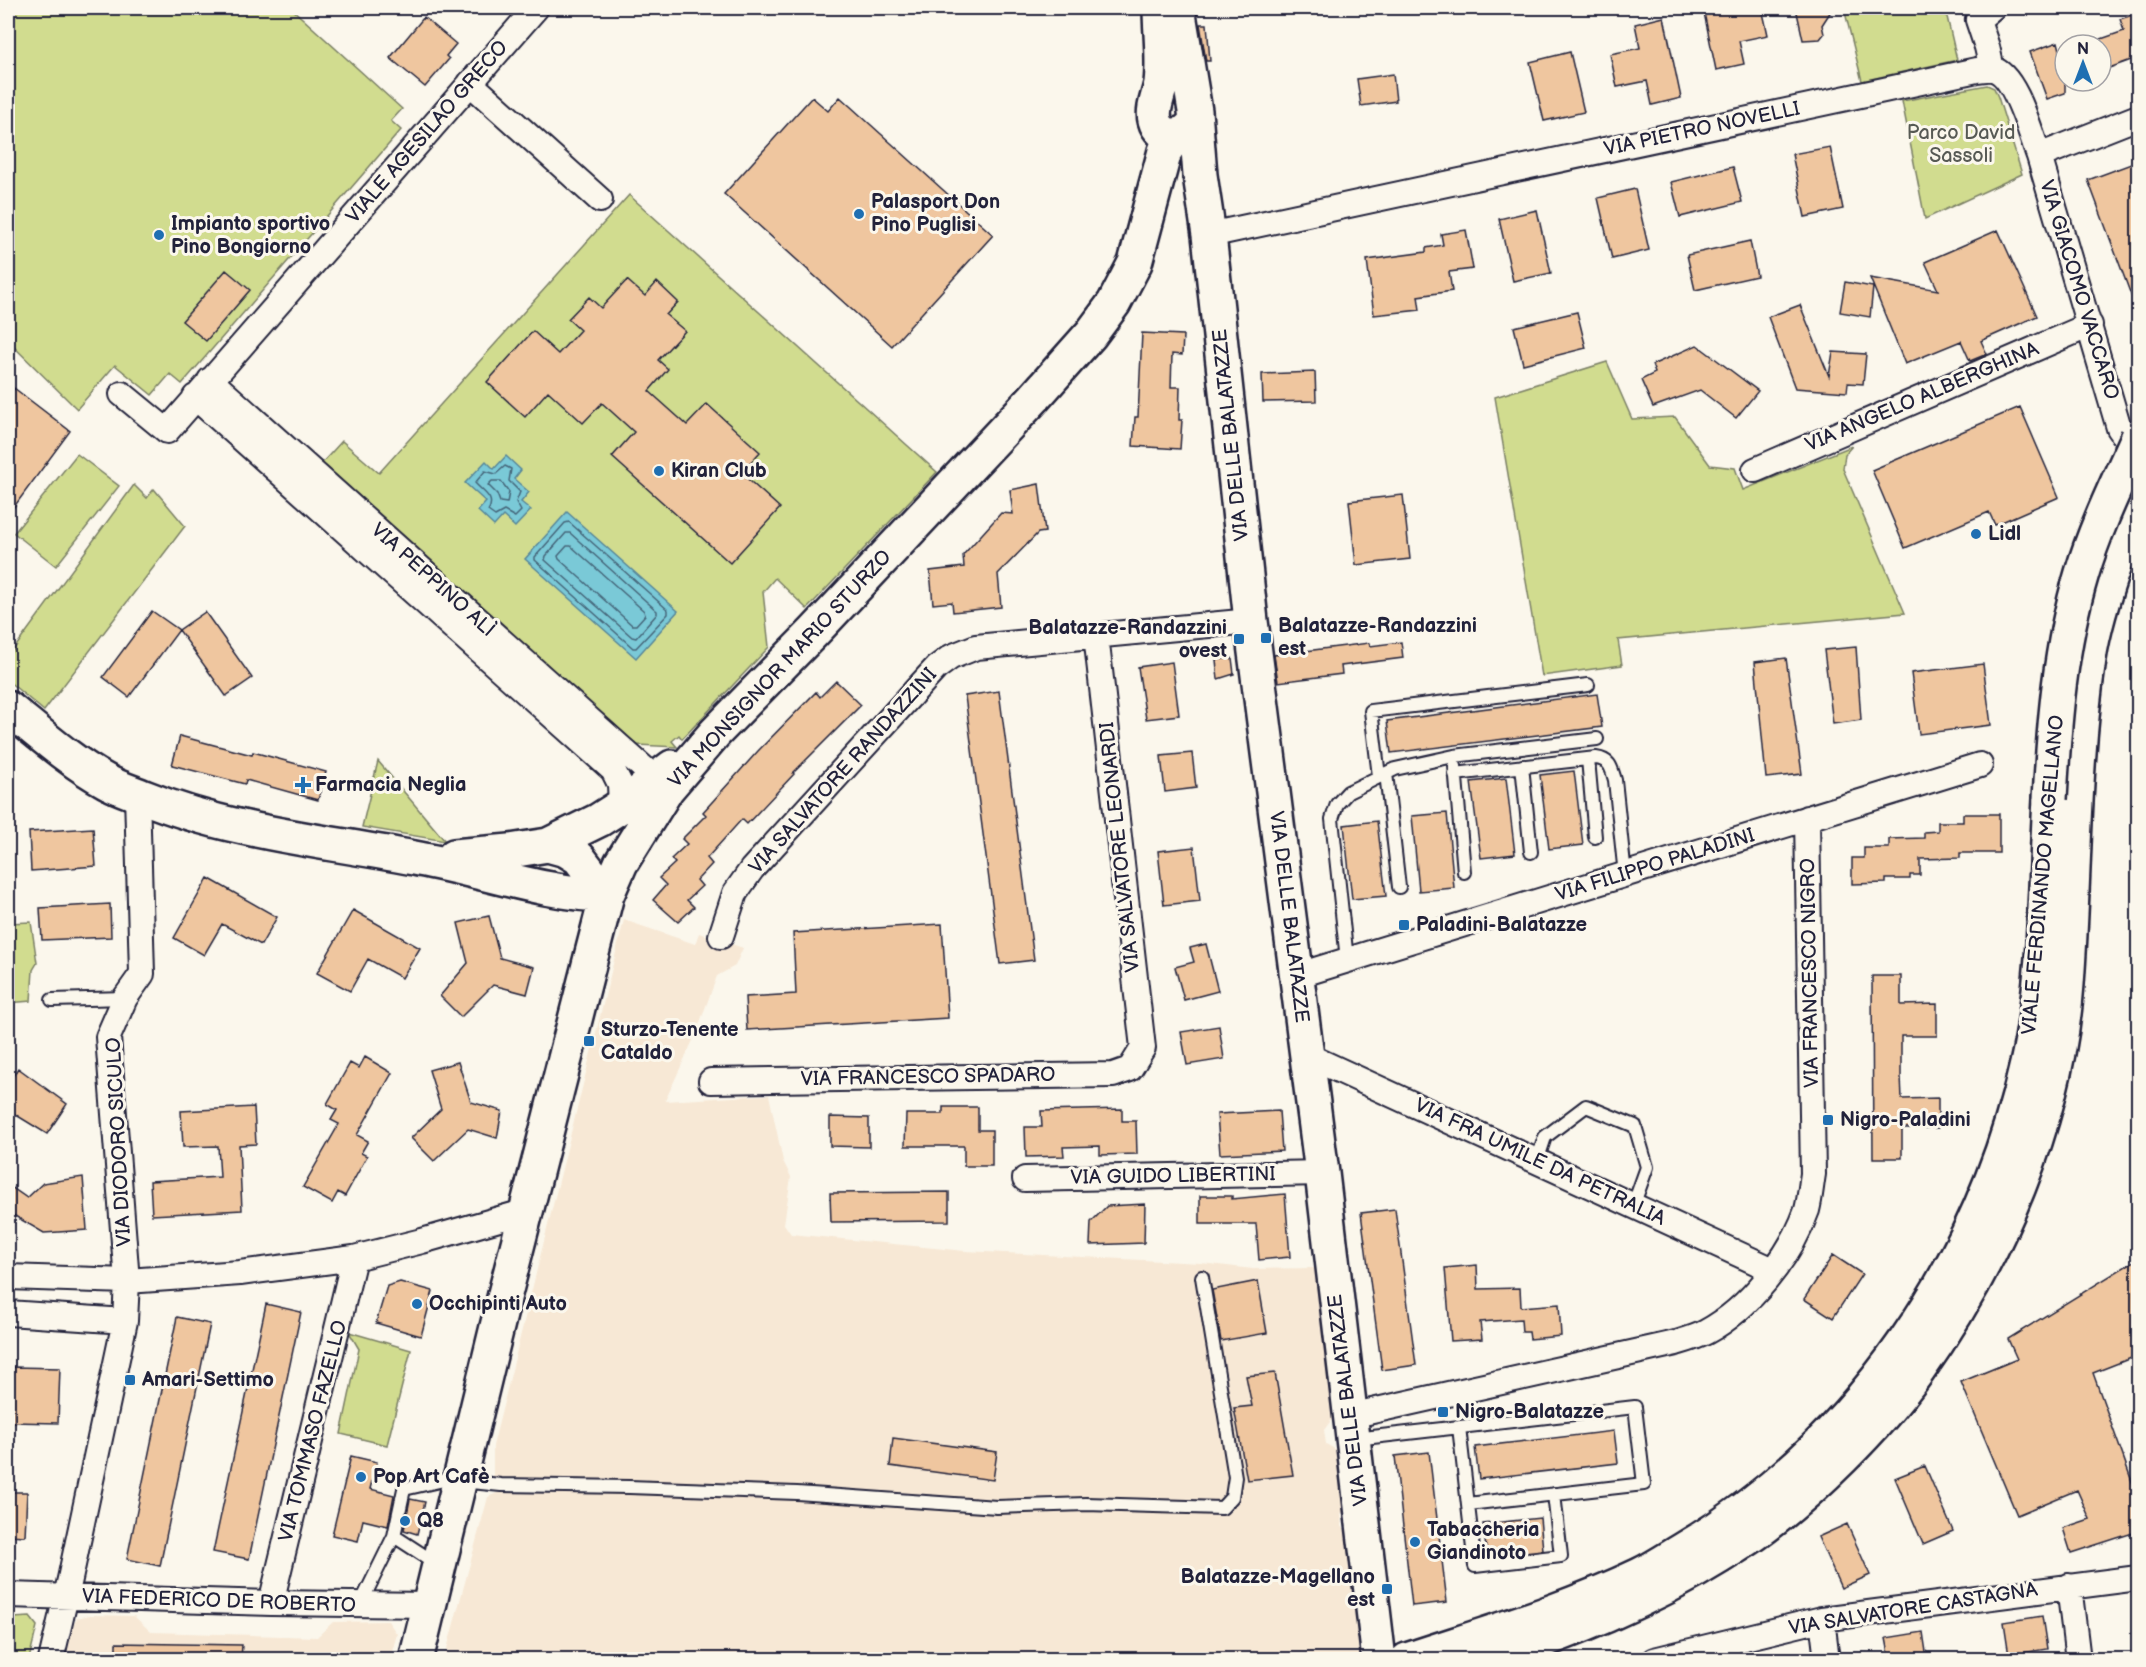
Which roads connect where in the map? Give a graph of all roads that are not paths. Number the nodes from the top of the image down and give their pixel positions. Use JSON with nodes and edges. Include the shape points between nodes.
{"nodes":[{"id":1,"x":536,"y":8,"type":"edge"},
{"id":2,"x":1160,"y":8,"type":"edge"},
{"id":3,"x":1178,"y":8,"type":"edge"},
{"id":4,"x":1979,"y":12,"type":"edge"},
{"id":5,"x":1992,"y":69,"type":"junction"},
{"id":6,"x":470,"y":83,"type":"junction"},
{"id":7,"x":2139,"y":117,"type":"edge"},
{"id":8,"x":1176,"y":120,"type":"junction"},
{"id":9,"x":2039,"y":156,"type":"junction"},
{"id":10,"x":600,"y":200,"type":"dead end"},
{"id":11,"x":1209,"y":235,"type":"junction"},
{"id":12,"x":2090,"y":325,"type":"junction"},
{"id":13,"x":203,"y":388,"type":"junction"},
{"id":14,"x":122,"y":394,"type":"dead end"},
{"id":15,"x":2139,"y":437,"type":"edge"},
{"id":16,"x":2139,"y":455,"type":"edge"},
{"id":17,"x":1755,"y":470,"type":"dead end"},
{"id":18,"x":2139,"y":500,"type":"edge"},
{"id":19,"x":1251,"y":621,"type":"junction"},
{"id":20,"x":1096,"y":635,"type":"junction"},
{"id":21,"x":1588,"y":685,"type":"dead end"},
{"id":22,"x":8,"y":708,"type":"edge"},
{"id":23,"x":1597,"y":739,"type":"dead end"},
{"id":24,"x":1454,"y":756,"type":"junction"},
{"id":25,"x":1588,"y":759,"type":"junction"},
{"id":26,"x":1980,"y":765,"type":"dead end"},
{"id":27,"x":1522,"y":766,"type":"junction"},
{"id":28,"x":1455,"y":774,"type":"junction"},
{"id":29,"x":1382,"y":775,"type":"junction"},
{"id":30,"x":661,"y":785,"type":"junction"},
{"id":31,"x":137,"y":794,"type":"junction"},
{"id":32,"x":2064,"y":800,"type":"junction"},
{"id":33,"x":621,"y":806,"type":"junction"},
{"id":34,"x":1808,"y":818,"type":"junction"},
{"id":35,"x":1595,"y":837,"type":"dead end"},
{"id":36,"x":548,"y":845,"type":"junction"},
{"id":37,"x":1531,"y":852,"type":"dead end"},
{"id":38,"x":420,"y":859,"type":"junction"},
{"id":39,"x":1464,"y":872,"type":"dead end"},
{"id":40,"x":1625,"y":875,"type":"junction"},
{"id":41,"x":1399,"y":887,"type":"dead end"},
{"id":42,"x":543,"y":888,"type":"junction"},
{"id":43,"x":607,"y":895,"type":"junction"},
{"id":44,"x":721,"y":936,"type":"dead end"},
{"id":45,"x":591,"y":957,"type":"junction"},
{"id":46,"x":1347,"y":960,"type":"junction"},
{"id":47,"x":1296,"y":976,"type":"junction"},
{"id":48,"x":125,"y":998,"type":"junction"},
{"id":49,"x":52,"y":1000,"type":"dead end"},
{"id":50,"x":1306,"y":1054,"type":"junction"},
{"id":51,"x":1138,"y":1058,"type":"joint"},
{"id":52,"x":711,"y":1081,"type":"dead end"},
{"id":53,"x":1537,"y":1161,"type":"junction"},
{"id":54,"x":1322,"y":1173,"type":"junction"},
{"id":55,"x":1025,"y":1179,"type":"dead end"},
{"id":56,"x":1634,"y":1206,"type":"junction"},
{"id":57,"x":527,"y":1211,"type":"junction"},
{"id":58,"x":354,"y":1258,"type":"junction"},
{"id":59,"x":1773,"y":1270,"type":"junction"},
{"id":60,"x":8,"y":1277,"type":"edge"},
{"id":61,"x":1202,"y":1277,"type":"dead end"},
{"id":62,"x":127,"y":1281,"type":"junction"},
{"id":63,"x":8,"y":1313,"type":"edge"},
{"id":64,"x":125,"y":1321,"type":"junction"},
{"id":65,"x":1459,"y":1427,"type":"junction"},
{"id":66,"x":1351,"y":1428,"type":"junction"},
{"id":67,"x":461,"y":1478,"type":"junction"},
{"id":68,"x":1554,"y":1494,"type":"junction"},
{"id":69,"x":1468,"y":1504,"type":"junction"},
{"id":70,"x":393,"y":1536,"type":"junction"},
{"id":71,"x":439,"y":1566,"type":"junction"},
{"id":72,"x":2139,"y":1578,"type":"edge"},
{"id":73,"x":2069,"y":1586,"type":"junction"},
{"id":74,"x":8,"y":1595,"type":"edge"},
{"id":75,"x":66,"y":1596,"type":"junction"},
{"id":76,"x":271,"y":1603,"type":"junction"},
{"id":77,"x":360,"y":1605,"type":"junction"},
{"id":78,"x":430,"y":1605,"type":"junction"},
{"id":79,"x":1822,"y":1619,"type":"junction"},
{"id":80,"x":51,"y":1659,"type":"edge"},
{"id":81,"x":416,"y":1659,"type":"edge"},
{"id":82,"x":1379,"y":1659,"type":"edge"},
{"id":83,"x":1407,"y":1659,"type":"edge"},
{"id":84,"x":1488,"y":1659,"type":"edge"},
{"id":85,"x":1654,"y":1659,"type":"edge"},
{"id":86,"x":1827,"y":1659,"type":"edge"},
{"id":87,"x":2079,"y":1659,"type":"edge"}],
"edges":[{"from":1,"to":6,"type":"street","name":"VIALE AGESILAO GRECO"},
{"from":2,"to":8,"type":"street","via":[[1161,82]]},
{"from":3,"to":8,"type":"street"},
{"from":4,"to":5,"type":"street"},
{"from":5,"to":9,"type":"street","via":[[2002,74],[2013,90]]},
{"from":5,"to":11,"type":"street","name":"VIA PIETRO NOVELLI"},
{"from":6,"to":10,"type":"street"},
{"from":6,"to":13,"type":"street","name":"VIALE AGESILAO GRECO"},
{"from":7,"to":9,"type":"street"},
{"from":8,"to":11,"type":"street","name":"VIA DELLE BALATAZZE","via":[[1200,175]]},
{"from":8,"to":30,"type":"street","name":"VIA MONSIGNOR MARIO STURZO","via":[[1135,263],[1114,303],[1091,334],[814,633]]},
{"from":9,"to":12,"type":"street","name":"VIA GIACOMO VACCARO"},
{"from":11,"to":19,"type":"street","name":"VIA DELLE BALATAZZE"},
{"from":12,"to":16,"type":"street","name":"VIA GIACOMO VACCARO","via":[[2119,428]]},
{"from":12,"to":17,"type":"street","name":"VIA ANGELO ALBERGHINA"},
{"from":13,"to":14,"type":"street","name":"VIALE AGESILAO GRECO","via":[[167,431]]},
{"from":13,"to":30,"type":"street","name":"VIA PEPPINO ALÌ"},
{"from":13,"to":33,"type":"street","name":"VIA PEPPINO ALÌ","via":[[613,770],[620,784]]},
{"from":15,"to":32,"type":"street","name":"VIALE FERDINANDO MAGELLANO","bridge":true,"via":[[2082,573],[2064,650],[2054,725]]},
{"from":18,"to":32,"type":"street","name":"VIALE FERDINANDO MAGELLANO","via":[[2108,584],[2090,656],[2081,728]]},
{"from":19,"to":20,"type":"street","name":"VIA SALVATORE RANDAZZINI"},
{"from":19,"to":47,"type":"street","name":"VIA DELLE BALATAZZE"},
{"from":20,"to":44,"type":"street","name":"VIA SALVATORE RANDAZZINI","via":[[976,647],[936,668],[752,869],[735,893]]},
{"from":20,"to":51,"type":"street","name":"VIA SALVATORE LEONARDI","via":[[1143,1048]]},
{"from":21,"to":29,"type":"lane","via":[[1371,711]]},
{"from":22,"to":31,"type":"street","via":[[106,782]]},
{"from":23,"to":24,"type":"lane"},
{"from":24,"to":28,"type":"lane"},
{"from":24,"to":29,"type":"lane"},
{"from":25,"to":27,"type":"lane"},
{"from":25,"to":35,"type":"lane"},
{"from":25,"to":40,"type":"lane","via":[[1604,759],[1611,766]]},
{"from":26,"to":34,"type":"street","name":"VIA FILIPPO PALADINI"},
{"from":27,"to":28,"type":"lane"},
{"from":27,"to":37,"type":"lane"},
{"from":28,"to":39,"type":"lane"},
{"from":29,"to":41,"type":"lane"},
{"from":29,"to":46,"type":"lane","via":[[1348,792],[1336,804],[1332,819]]},
{"from":30,"to":33,"type":"street","name":"VIA MONSIGNOR MARIO STURZO"},
{"from":30,"to":43,"type":"street","name":"VIA MONSIGNOR MARIO STURZO"},
{"from":31,"to":38,"type":"street","via":[[231,826]]},
{"from":31,"to":48,"type":"street","name":"VIA DIODORO SICULO","via":[[142,974]]},
{"from":32,"to":83,"type":"street","name":"VIALE FERDINANDO MAGELLANO","via":[[2027,1063],[2006,1138],[1967,1238],[1928,1309],[1882,1375],[1774,1486],[1715,1531],[1641,1574],[1563,1607]]},
{"from":32,"to":84,"type":"street","name":"VIALE FERDINANDO MAGELLANO","via":[[2067,988],[2056,1064],[2034,1147],[2012,1205],[1982,1266],[1917,1373],[1820,1478],[1755,1534],[1682,1580],[1605,1617]]},
{"from":33,"to":36,"type":"street","name":"VIA MONSIGNOR MARIO STURZO"},
{"from":34,"to":40,"type":"street","name":"VIA FILIPPO PALADINI"},
{"from":34,"to":59,"type":"street","name":"VIA FRANCESCO NIGRO","via":[[1813,1174],[1807,1210]]},
{"from":36,"to":38,"type":"street"},
{"from":36,"to":43,"type":"street","via":[[579,858]]},
{"from":38,"to":42,"type":"street"},
{"from":40,"to":46,"type":"street","name":"VIA FILIPPO PALADINI"},
{"from":42,"to":43,"type":"street"},
{"from":42,"to":45,"type":"street","via":[[573,908]]},
{"from":43,"to":45,"type":"street","name":"VIA MONSIGNOR MARIO STURZO"},
{"from":45,"to":57,"type":"street","name":"VIA MONSIGNOR MARIO STURZO"},
{"from":46,"to":47,"type":"street","name":"VIA FILIPPO PALADINI"},
{"from":47,"to":50,"type":"street","name":"VIA DELLE BALATAZZE"},
{"from":48,"to":49,"type":"lane"},
{"from":48,"to":62,"type":"street","name":"VIA DIODORO SICULO","via":[[108,1037]]},
{"from":50,"to":53,"type":"street","name":"VIA FRA UMILE DA PETRALIA"},
{"from":50,"to":54,"type":"street","name":"VIA DELLE BALATAZZE"},
{"from":51,"to":52,"type":"street","name":"VIA FRANCESCO SPADARO","via":[[1130,1069],[1113,1074]]},
{"from":53,"to":56,"type":"street","name":"VIA FRA UMILE DA PETRALIA"},
{"from":53,"to":56,"type":"lane","via":[[1545,1137],[1586,1106],[1635,1126],[1647,1167]]},
{"from":54,"to":55,"type":"street","name":"VIA GUIDO LIBERTINI"},
{"from":54,"to":66,"type":"street","name":"VIA DELLE BALATAZZE"},
{"from":56,"to":59,"type":"street","name":"VIA FRA UMILE DA PETRALIA"},
{"from":57,"to":58,"type":"street"},
{"from":57,"to":67,"type":"street","name":"VIA MONSIGNOR MARIO STURZO"},
{"from":58,"to":62,"type":"street","via":[[240,1273]]},
{"from":58,"to":76,"type":"street","name":"VIA TOMMASO FAZELLO"},
{"from":59,"to":66,"type":"street","name":"VIA FRANCESCO NIGRO","via":[[1753,1298],[1705,1333]]},
{"from":60,"to":62,"type":"street"},
{"from":61,"to":67,"type":"lane","via":[[1235,1477],[1232,1497],[1222,1508],[1086,1504],[997,1507],[796,1493],[501,1485]]},
{"from":62,"to":64,"type":"street","name":"VIA DIODORO SICULO"},
{"from":63,"to":64,"type":"street"},
{"from":64,"to":75,"type":"street","name":"VIA DIODORO SICULO"},
{"from":65,"to":66,"type":"lane"},
{"from":65,"to":68,"type":"lane","via":[[1635,1407],[1644,1484]]},
{"from":65,"to":69,"type":"lane"},
{"from":66,"to":82,"type":"street","name":"VIA DELLE BALATAZZE"},
{"from":67,"to":70,"type":"lane","via":[[404,1489]]},
{"from":67,"to":71,"type":"street","name":"VIA MONSIGNOR MARIO STURZO"},
{"from":68,"to":69,"type":"lane"},
{"from":68,"to":69,"type":"lane","via":[[1561,1557],[1475,1566]]},
{"from":70,"to":71,"type":"lane"},
{"from":70,"to":77,"type":"lane"},
{"from":71,"to":78,"type":"street","name":"VIA MONSIGNOR MARIO STURZO"},
{"from":72,"to":73,"type":"street","name":"VIA SALVATORE CASTAGNA"},
{"from":73,"to":79,"type":"street","name":"VIA SALVATORE CASTAGNA"},
{"from":73,"to":87,"type":"street"},
{"from":74,"to":75,"type":"street","name":"VIA FEDERICO DE ROBERTO"},
{"from":75,"to":76,"type":"street","name":"VIA FEDERICO DE ROBERTO"},
{"from":75,"to":80,"type":"street","name":"VIA DIODORO SICULO"},
{"from":76,"to":77,"type":"street","name":"VIA FEDERICO DE ROBERTO"},
{"from":77,"to":78,"type":"street","name":"VIA FEDERICO DE ROBERTO"},
{"from":78,"to":81,"type":"street","name":"VIA MONSIGNOR MARIO STURZO"},
{"from":79,"to":85,"type":"street","name":"VIA SALVATORE CASTAGNA"},
{"from":79,"to":86,"type":"street"}]}
